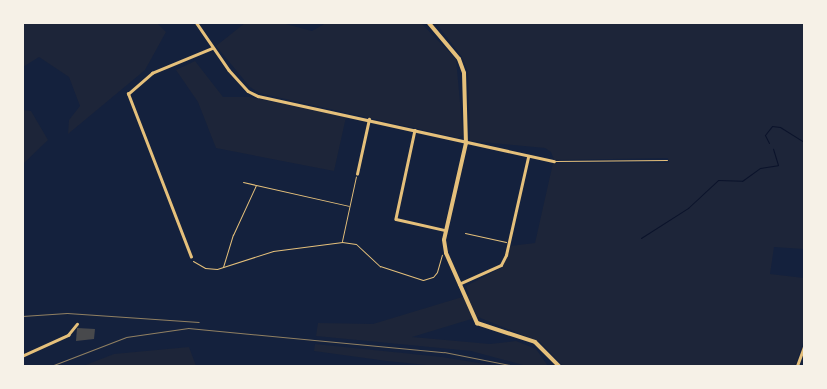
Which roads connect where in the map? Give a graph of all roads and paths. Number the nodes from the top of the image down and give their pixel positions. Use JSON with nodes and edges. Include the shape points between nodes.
{"nodes":[{"id":1,"x":196,"y":22,"type":"edge"},
{"id":2,"x":428,"y":22,"type":"edge"},
{"id":3,"x":212,"y":48,"type":"junction"},
{"id":4,"x":369,"y":119,"type":"junction"},
{"id":5,"x":416,"y":130,"type":"junction"},
{"id":6,"x":466,"y":143,"type":"junction"},
{"id":7,"x":528,"y":157,"type":"junction"},
{"id":8,"x":666,"y":160,"type":"dead end"},
{"id":9,"x":554,"y":161,"type":"joint"},
{"id":10,"x":357,"y":174,"type":"joint"},
{"id":11,"x":243,"y":182,"type":"dead end"},
{"id":12,"x":256,"y":185,"type":"junction"},
{"id":13,"x":349,"y":206,"type":"junction"},
{"id":14,"x":447,"y":230,"type":"junction"},
{"id":15,"x":465,"y":233,"type":"dead end"},
{"id":16,"x":342,"y":242,"type":"junction"},
{"id":17,"x":508,"y":242,"type":"junction"},
{"id":18,"x":446,"y":253,"type":"junction"},
{"id":19,"x":190,"y":257,"type":"joint"},
{"id":20,"x":223,"y":268,"type":"junction"},
{"id":21,"x":460,"y":286,"type":"junction"},
{"id":22,"x":77,"y":324,"type":"dead end"},
{"id":23,"x":804,"y":347,"type":"edge"},
{"id":24,"x":22,"y":356,"type":"edge"},
{"id":25,"x":560,"y":366,"type":"edge"},
{"id":26,"x":797,"y":366,"type":"edge"}],
"edges":[{"from":1,"to":3,"type":"street"},
{"from":2,"to":6,"type":"main road","via":[[462,65]]},
{"from":3,"to":4,"type":"street","via":[[241,84],[258,96]]},
{"from":3,"to":19,"type":"street","via":[[152,73],[128,94]]},
{"from":4,"to":5,"type":"street"},
{"from":4,"to":10,"type":"street"},
{"from":5,"to":6,"type":"street"},
{"from":5,"to":14,"type":"street","via":[[396,219]]},
{"from":6,"to":7,"type":"street"},
{"from":6,"to":14,"type":"main road"},
{"from":7,"to":9,"type":"street"},
{"from":7,"to":17,"type":"street"},
{"from":8,"to":9,"type":"lane"},
{"from":10,"to":13,"type":"path"},
{"from":11,"to":12,"type":"path"},
{"from":12,"to":13,"type":"path"},
{"from":12,"to":20,"type":"path","via":[[233,235]]},
{"from":13,"to":16,"type":"path"},
{"from":14,"to":18,"type":"main road"},
{"from":15,"to":17,"type":"path"},
{"from":16,"to":18,"type":"path","via":[[356,244],[380,266],[423,280],[433,277],[442,254]]},
{"from":16,"to":20,"type":"path","via":[[272,251]]},
{"from":17,"to":21,"type":"street","via":[[501,266]]},
{"from":18,"to":21,"type":"main road"},
{"from":19,"to":20,"type":"path","via":[[206,268]]},
{"from":21,"to":25,"type":"main road","via":[[474,319],[484,327],[535,342]]},
{"from":22,"to":24,"type":"street","via":[[68,335]]},
{"from":23,"to":26,"type":"street"}]}
